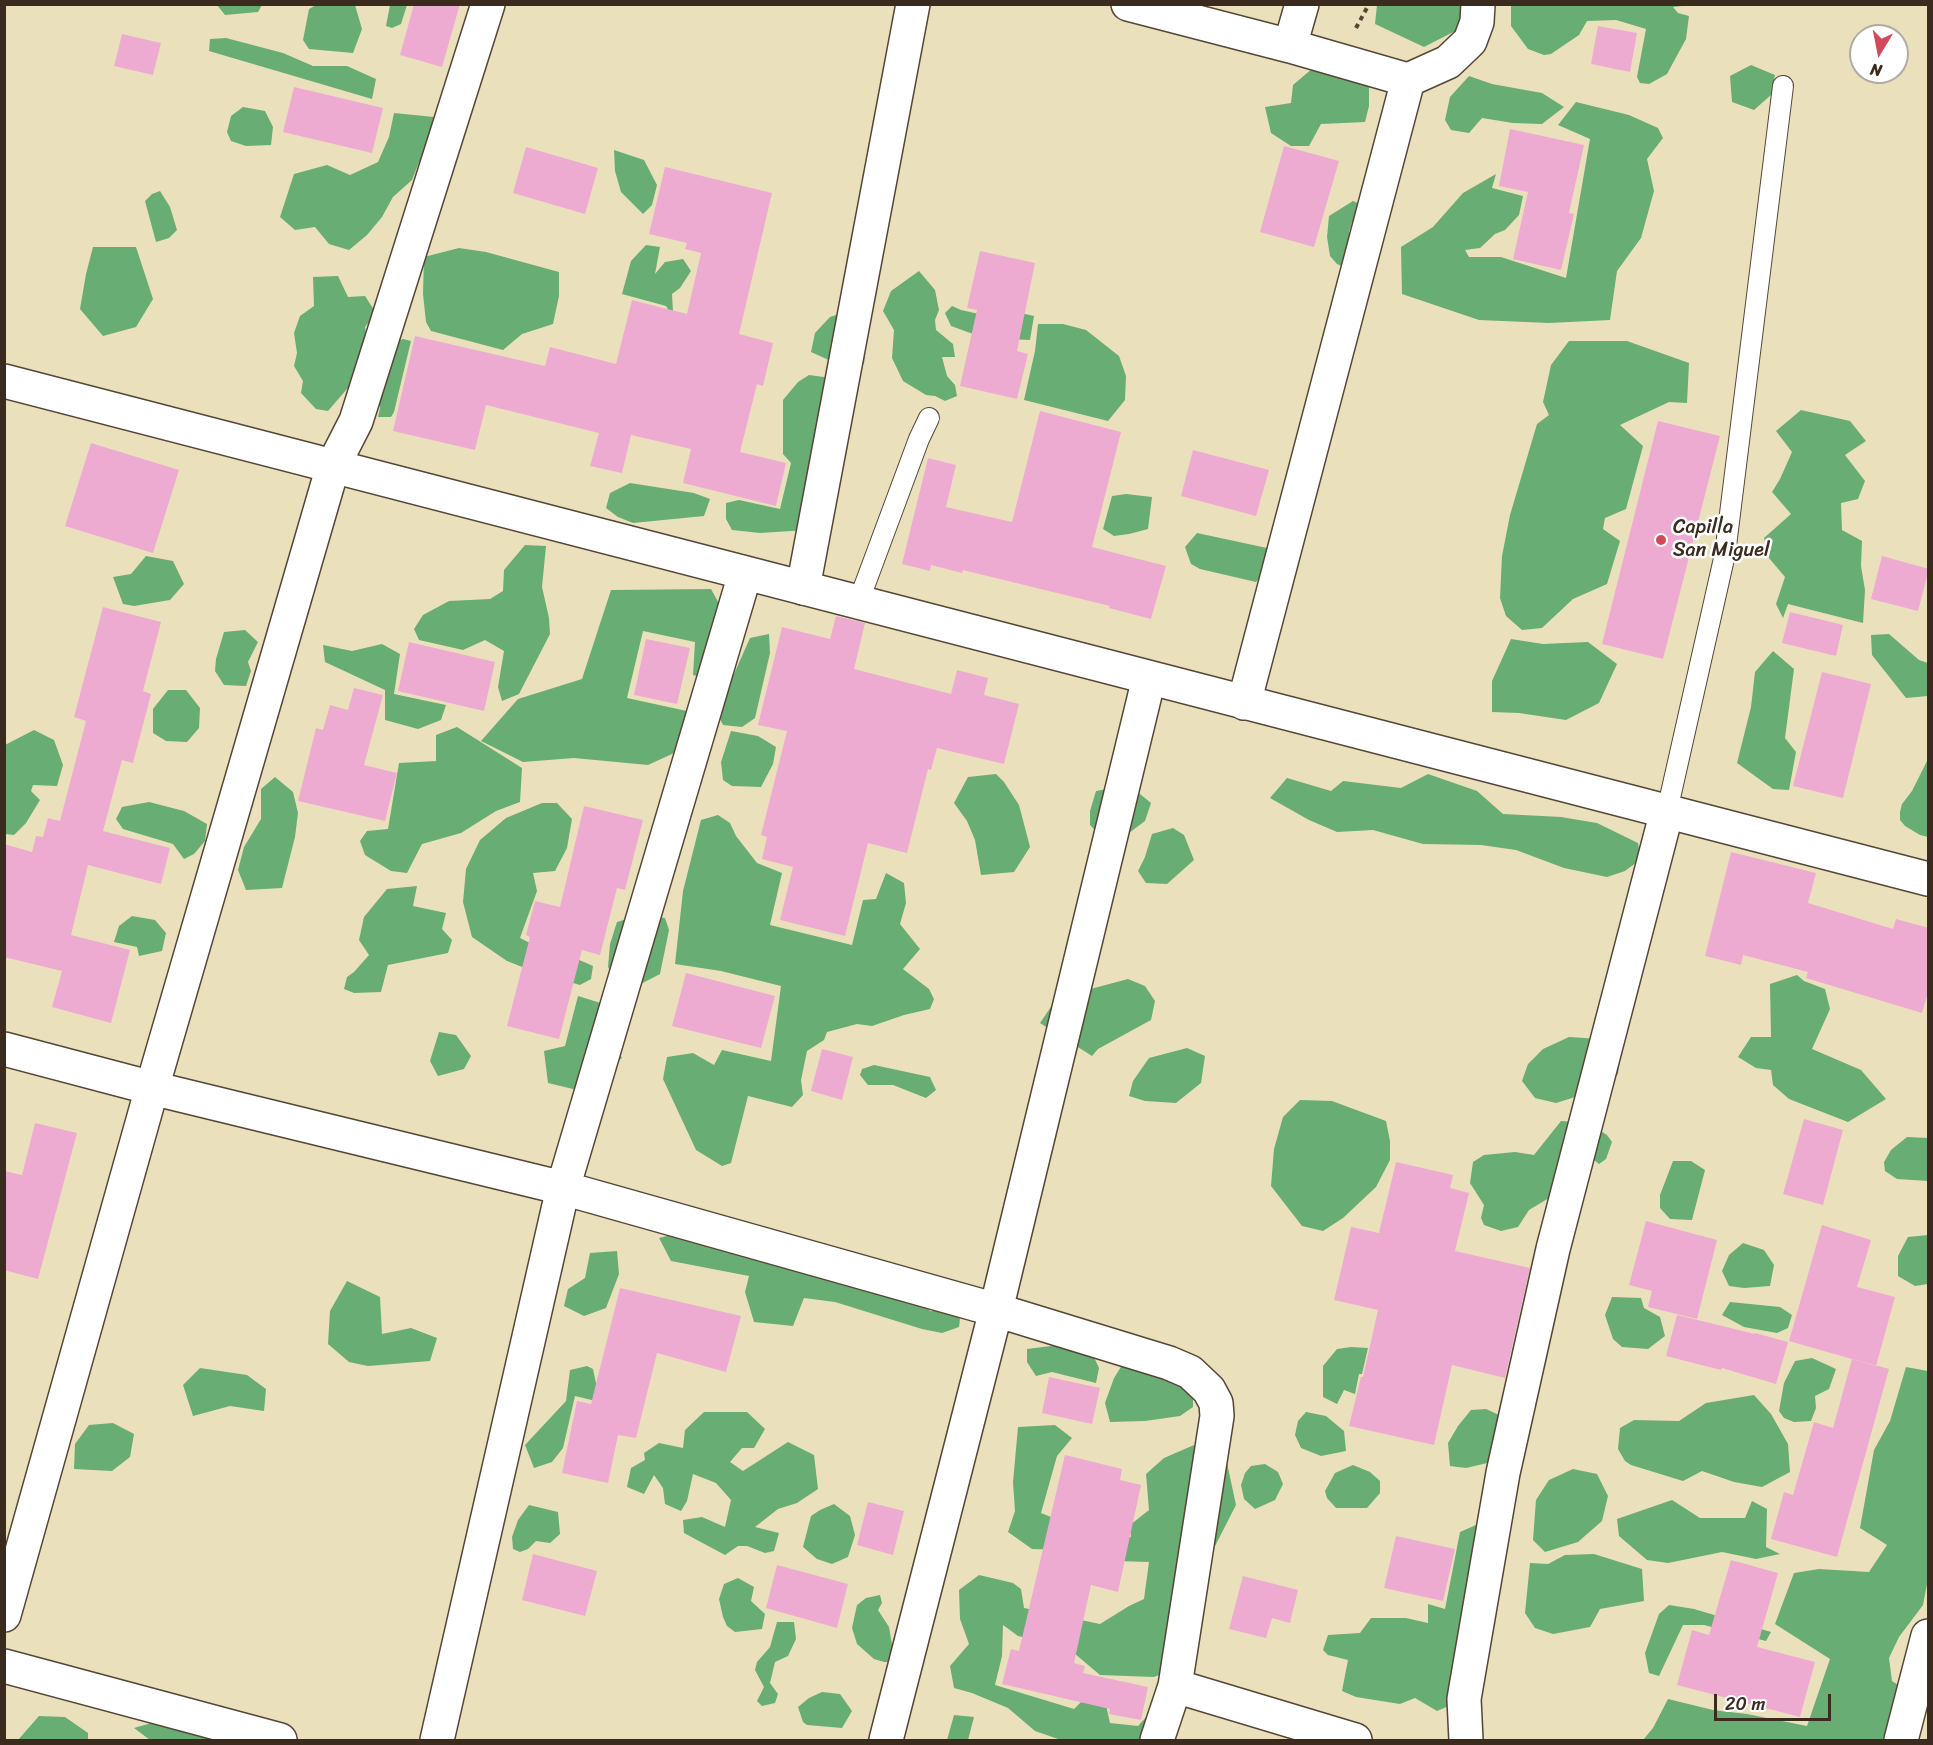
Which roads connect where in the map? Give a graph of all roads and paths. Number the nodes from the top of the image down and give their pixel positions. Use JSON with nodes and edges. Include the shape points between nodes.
{"nodes":[{"id":1,"x":488,"y":4,"type":"edge"},
{"id":2,"x":913,"y":4,"type":"edge"},
{"id":3,"x":1128,"y":4,"type":"edge"},
{"id":4,"x":1302,"y":4,"type":"edge"},
{"id":5,"x":1478,"y":4,"type":"edge"},
{"id":6,"x":1290,"y":46,"type":"junction"},
{"id":7,"x":1408,"y":80,"type":"junction"},
{"id":8,"x":1783,"y":86,"type":"dead end"},
{"id":9,"x":4,"y":381,"type":"edge"},
{"id":10,"x":929,"y":418,"type":"dead end"},
{"id":11,"x":333,"y":466,"type":"junction"},
{"id":12,"x":745,"y":574,"type":"junction"},
{"id":13,"x":803,"y":588,"type":"junction"},
{"id":14,"x":858,"y":603,"type":"junction"},
{"id":15,"x":1149,"y":678,"type":"junction"},
{"id":16,"x":1244,"y":703,"type":"junction"},
{"id":17,"x":1667,"y":811,"type":"junction"},
{"id":18,"x":1929,"y":879,"type":"edge"},
{"id":19,"x":4,"y":1049,"type":"edge"},
{"id":20,"x":152,"y":1088,"type":"junction"},
{"id":21,"x":562,"y":1188,"type":"junction"},
{"id":22,"x":996,"y":1310,"type":"junction"},
{"id":23,"x":4,"y":1616,"type":"edge"},
{"id":24,"x":1929,"y":1635,"type":"edge"},
{"id":25,"x":4,"y":1666,"type":"edge"},
{"id":26,"x":1175,"y":1686,"type":"junction"},
{"id":27,"x":280,"y":1740,"type":"edge"},
{"id":28,"x":437,"y":1740,"type":"edge"},
{"id":29,"x":886,"y":1740,"type":"edge"},
{"id":30,"x":1157,"y":1740,"type":"edge"},
{"id":31,"x":1355,"y":1740,"type":"edge"},
{"id":32,"x":1466,"y":1740,"type":"edge"},
{"id":33,"x":1901,"y":1740,"type":"edge"}],
"edges":[{"from":1,"to":11,"type":"street","via":[[356,421]]},
{"from":2,"to":13,"type":"street"},
{"from":3,"to":6,"type":"street"},
{"from":4,"to":6,"type":"street"},
{"from":5,"to":7,"type":"street","via":[[1470,41],[1448,62]]},
{"from":6,"to":7,"type":"street"},
{"from":7,"to":16,"type":"street"},
{"from":8,"to":17,"type":"lane","via":[[1725,554]]},
{"from":9,"to":11,"type":"street"},
{"from":10,"to":14,"type":"lane"},
{"from":11,"to":12,"type":"street"},
{"from":11,"to":20,"type":"street"},
{"from":12,"to":13,"type":"street"},
{"from":12,"to":21,"type":"street"},
{"from":13,"to":14,"type":"street"},
{"from":14,"to":15,"type":"street"},
{"from":15,"to":16,"type":"street"},
{"from":15,"to":22,"type":"street"},
{"from":16,"to":17,"type":"street"},
{"from":17,"to":18,"type":"street"},
{"from":17,"to":32,"type":"street","via":[[1556,1238],[1503,1473],[1464,1699]]},
{"from":19,"to":20,"type":"street"},
{"from":20,"to":21,"type":"street"},
{"from":20,"to":23,"type":"street"},
{"from":21,"to":22,"type":"street"},
{"from":21,"to":28,"type":"street"},
{"from":22,"to":26,"type":"street","via":[[1191,1372],[1216,1403]]},
{"from":22,"to":29,"type":"street"},
{"from":24,"to":33,"type":"street"},
{"from":25,"to":27,"type":"street"},
{"from":26,"to":30,"type":"street"},
{"from":26,"to":31,"type":"street"}]}
